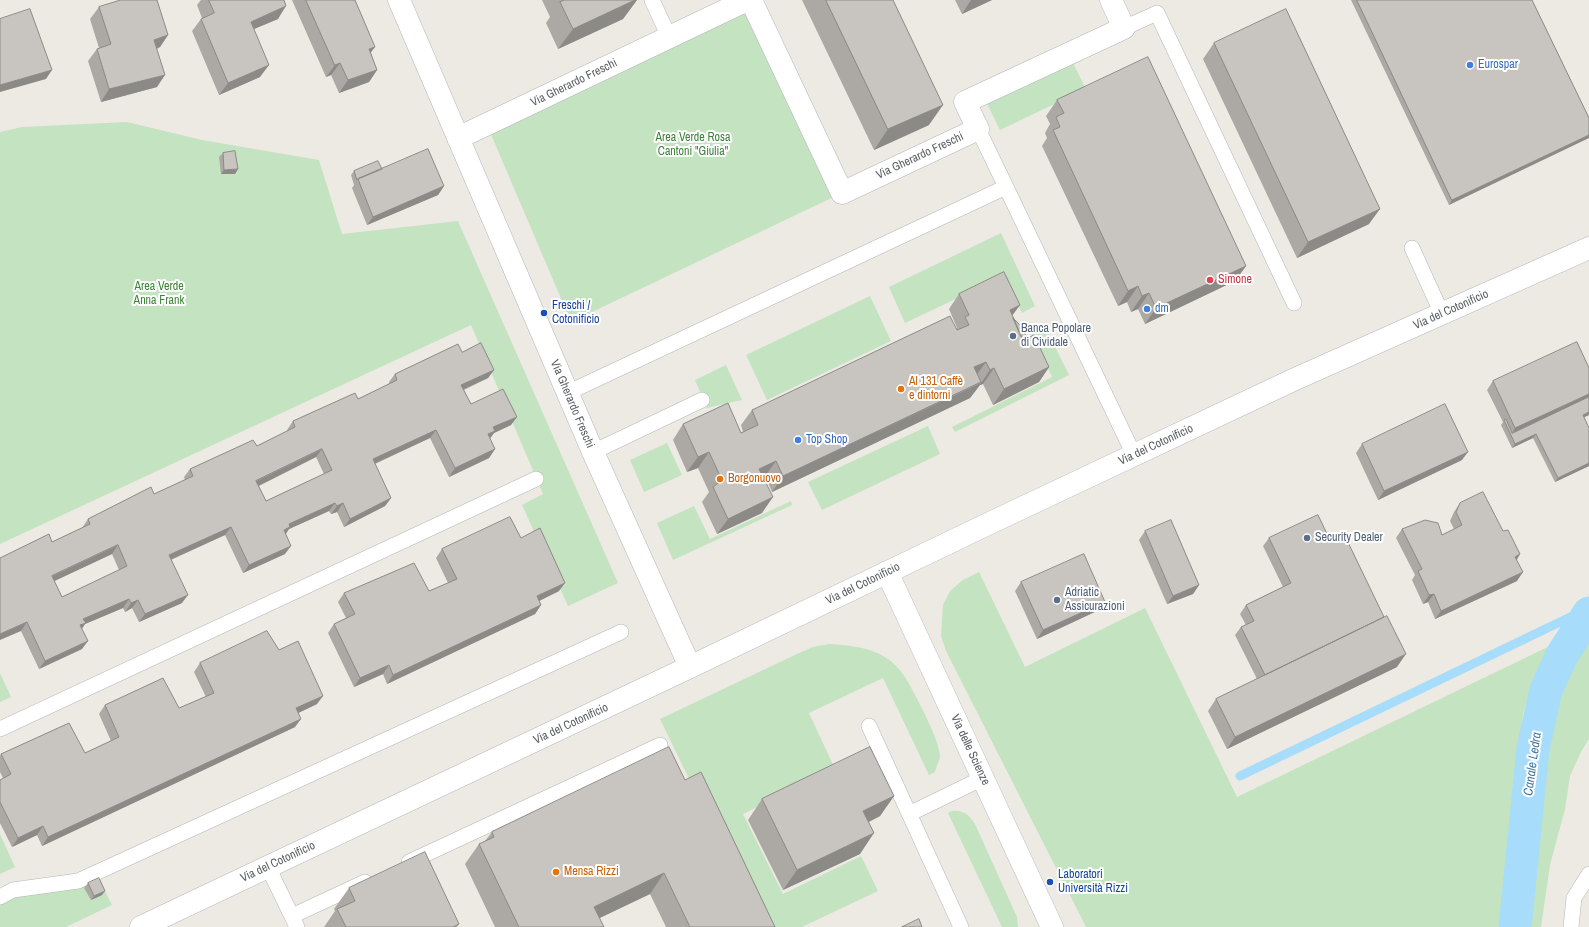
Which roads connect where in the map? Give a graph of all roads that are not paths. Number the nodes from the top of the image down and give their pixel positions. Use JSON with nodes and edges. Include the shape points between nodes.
{"nodes":[{"id":1,"x":399,"y":0,"type":"edge"},
{"id":2,"x":652,"y":0,"type":"edge"},
{"id":3,"x":747,"y":0,"type":"edge"},
{"id":4,"x":751,"y":0,"type":"edge"},
{"id":5,"x":1111,"y":0,"type":"edge"},
{"id":6,"x":1124,"y":28,"type":"junction"},
{"id":7,"x":669,"y":37,"type":"junction"},
{"id":8,"x":978,"y":129,"type":"junction"},
{"id":9,"x":458,"y":138,"type":"junction"},
{"id":10,"x":1006,"y":187,"type":"junction"},
{"id":11,"x":1412,"y":248,"type":"dead end"},
{"id":12,"x":1589,"y":248,"type":"edge"},
{"id":13,"x":1294,"y":303,"type":"dead end"},
{"id":14,"x":1442,"y":314,"type":"junction"},
{"id":15,"x":567,"y":393,"type":"junction"},
{"id":16,"x":702,"y":400,"type":"dead end"},
{"id":17,"x":593,"y":452,"type":"junction"},
{"id":18,"x":1134,"y":455,"type":"junction"},
{"id":19,"x":536,"y":479,"type":"dead end"},
{"id":20,"x":887,"y":572,"type":"junction"},
{"id":21,"x":621,"y":632,"type":"dead end"},
{"id":22,"x":690,"y":667,"type":"junction"},
{"id":23,"x":869,"y":726,"type":"dead end"},
{"id":24,"x":0,"y":729,"type":"edge"},
{"id":25,"x":660,"y":745,"type":"dead end"},
{"id":26,"x":983,"y":778,"type":"junction"},
{"id":27,"x":909,"y":814,"type":"junction"},
{"id":28,"x":268,"y":867,"type":"junction"},
{"id":29,"x":393,"y":869,"type":"edge"},
{"id":30,"x":1589,"y":874,"type":"edge"},
{"id":31,"x":379,"y":876,"type":"edge"},
{"id":32,"x":0,"y":897,"type":"edge"},
{"id":33,"x":294,"y":922,"type":"edge"},
{"id":34,"x":141,"y":927,"type":"edge"},
{"id":35,"x":961,"y":927,"type":"edge"},
{"id":36,"x":1052,"y":927,"type":"edge"},
{"id":37,"x":1571,"y":927,"type":"edge"}],
"edges":[{"from":1,"to":9,"type":"street","name":"Via Gherardo Freschi"},
{"from":2,"to":7,"type":"lane"},
{"from":3,"to":7,"type":"street","name":"Via Gherardo Freschi"},
{"from":4,"to":8,"type":"street","name":"Via Gherardo Freschi","via":[[842,193]]},
{"from":5,"to":6,"type":"street"},
{"from":6,"to":8,"type":"street","name":"Via Gherardo Freschi","via":[[965,102]]},
{"from":6,"to":13,"type":"lane","via":[[1157,13]]},
{"from":7,"to":9,"type":"street","name":"Via Gherardo Freschi"},
{"from":8,"to":10,"type":"lane"},
{"from":9,"to":15,"type":"street","name":"Via Gherardo Freschi"},
{"from":10,"to":15,"type":"lane"},
{"from":10,"to":18,"type":"lane"},
{"from":11,"to":14,"type":"lane"},
{"from":12,"to":14,"type":"street","name":"Via del Cotonificio"},
{"from":14,"to":18,"type":"street","name":"Via del Cotonificio","via":[[1293,380]]},
{"from":15,"to":17,"type":"street","name":"Via Gherardo Freschi"},
{"from":16,"to":17,"type":"lane"},
{"from":17,"to":22,"type":"street","name":"Via Gherardo Freschi"},
{"from":18,"to":20,"type":"street","name":"Via del Cotonificio"},
{"from":19,"to":24,"type":"lane"},
{"from":20,"to":22,"type":"street","name":"Via del Cotonificio"},
{"from":20,"to":26,"type":"street","name":"Via delle Scienze"},
{"from":21,"to":32,"type":"lane","via":[[78,881],[13,890]]},
{"from":22,"to":28,"type":"street","name":"Via del Cotonificio"},
{"from":23,"to":27,"type":"lane"},
{"from":25,"to":29,"type":"lane"},
{"from":26,"to":27,"type":"lane"},
{"from":26,"to":36,"type":"street","name":"Via delle Scienze"},
{"from":27,"to":35,"type":"lane"},
{"from":28,"to":33,"type":"lane"},
{"from":28,"to":34,"type":"street","name":"Via del Cotonificio"},
{"from":30,"to":37,"type":"lane","via":[[1574,898]]},
{"from":31,"to":33,"type":"lane"}]}
